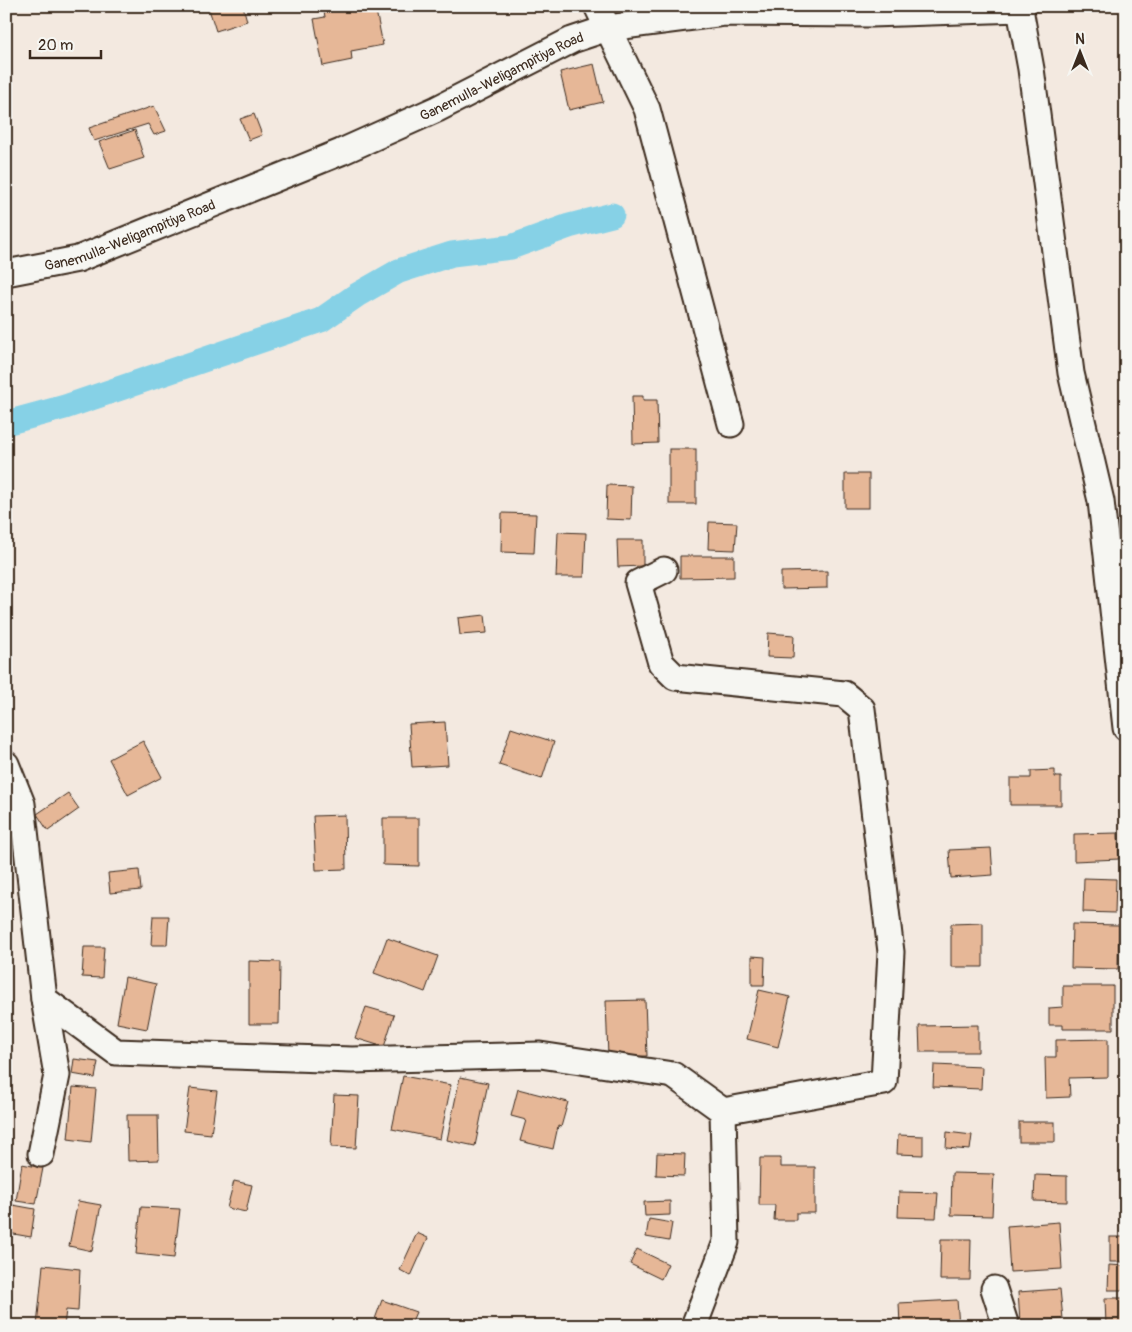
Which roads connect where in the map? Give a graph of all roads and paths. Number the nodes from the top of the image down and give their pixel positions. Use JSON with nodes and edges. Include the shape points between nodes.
{"nodes":[{"id":1,"x":1022,"y":8,"type":"edge"},
{"id":2,"x":603,"y":17,"type":"edge"},
{"id":3,"x":7,"y":271,"type":"edge"},
{"id":4,"x":731,"y":424,"type":"dead end"},
{"id":5,"x":664,"y":570,"type":"dead end"},
{"id":6,"x":1126,"y":728,"type":"edge"},
{"id":7,"x":6,"y":764,"type":"edge"},
{"id":8,"x":44,"y":999,"type":"junction"},
{"id":9,"x":723,"y":1112,"type":"junction"},
{"id":10,"x":41,"y":1154,"type":"dead end"},
{"id":11,"x":994,"y":1289,"type":"dead end"},
{"id":12,"x":694,"y":1326,"type":"edge"},
{"id":13,"x":1006,"y":1326,"type":"edge"}],
"edges":[{"from":1,"to":2,"type":"street","name":"Ganemulla-Weligampitiya Road","via":[[871,14],[724,13]]},
{"from":1,"to":6,"type":"street","via":[[1071,373],[1101,501]]},
{"from":2,"to":3,"type":"street","name":"Ganemulla-Weligampitiya Road","via":[[572,40],[437,109],[333,156],[78,258]]},
{"from":2,"to":4,"type":"street","via":[[647,109]]},
{"from":5,"to":9,"type":"street","via":[[638,583],[661,662],[675,677],[844,694],[862,709],[891,952],[884,1082]]},
{"from":7,"to":8,"type":"street","via":[[22,804]]},
{"from":8,"to":9,"type":"street","via":[[116,1052],[352,1060],[540,1055],[673,1075]]},
{"from":8,"to":10,"type":"street","via":[[57,1075]]},
{"from":9,"to":12,"type":"street","via":[[726,1242]]},
{"from":11,"to":13,"type":"street"}]}
